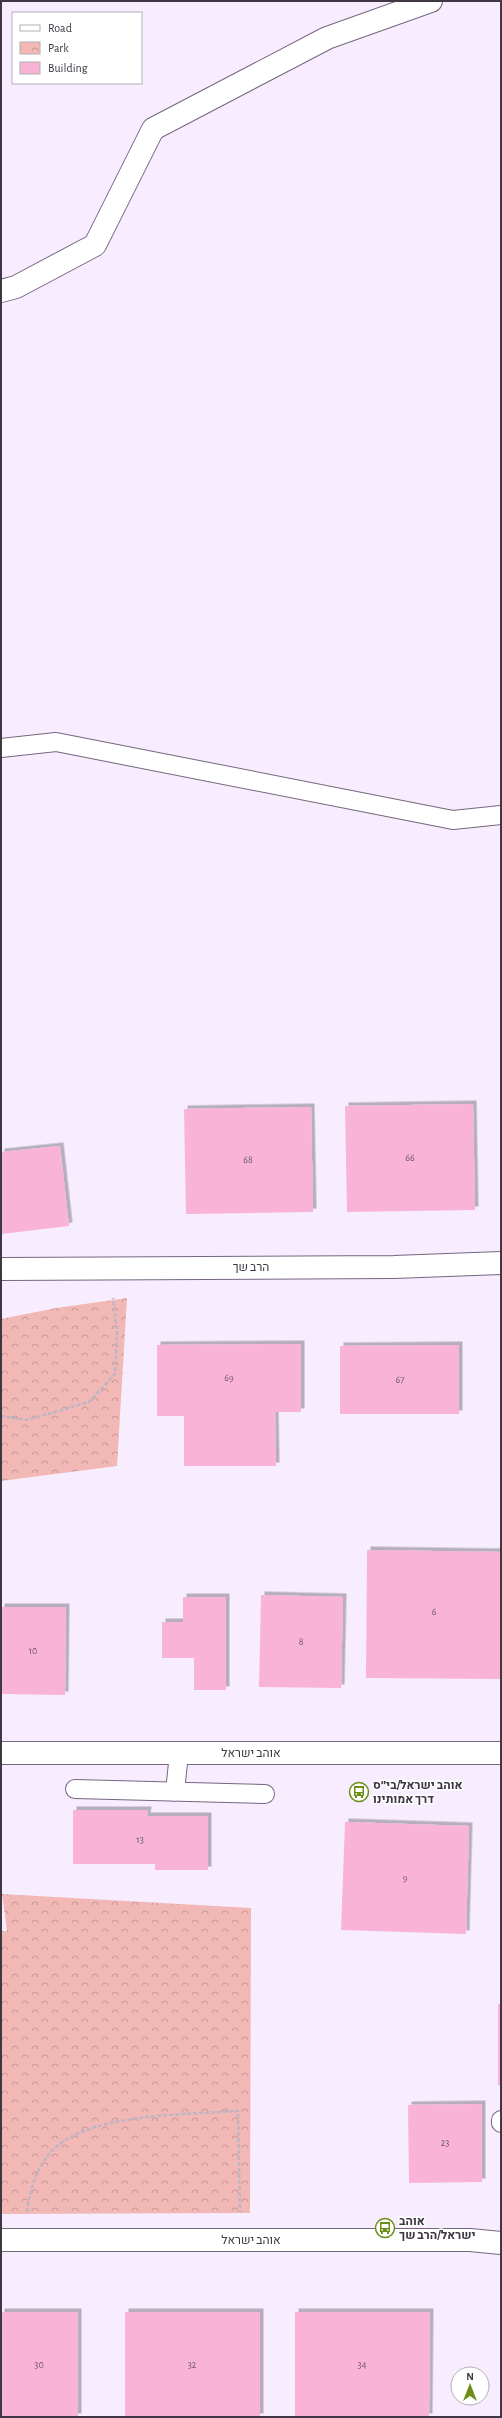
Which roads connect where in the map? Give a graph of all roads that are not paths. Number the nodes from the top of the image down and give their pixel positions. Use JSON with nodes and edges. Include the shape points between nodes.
{"nodes":[{"id":1,"x":431,"y":1,"type":"edge"},
{"id":2,"x":1,"y":291,"type":"edge"},
{"id":3,"x":1,"y":748,"type":"edge"},
{"id":4,"x":501,"y":815,"type":"edge"},
{"id":5,"x":501,"y":1262,"type":"edge"},
{"id":6,"x":1,"y":1269,"type":"edge"},
{"id":7,"x":1,"y":1753,"type":"edge"},
{"id":8,"x":179,"y":1753,"type":"junction"},
{"id":9,"x":501,"y":1753,"type":"edge"},
{"id":10,"x":75,"y":1789,"type":"dead end"},
{"id":11,"x":175,"y":1792,"type":"junction"},
{"id":12,"x":265,"y":1794,"type":"dead end"},
{"id":13,"x":501,"y":2120,"type":"edge"},
{"id":14,"x":501,"y":2123,"type":"edge"},
{"id":15,"x":11,"y":2240,"type":"edge"},
{"id":16,"x":501,"y":2243,"type":"edge"}],
"edges":[{"from":1,"to":2,"type":"street","via":[[326,38],[153,128],[95,245],[16,287]]},
{"from":3,"to":4,"type":"lane","via":[[56,742],[453,820]]},
{"from":5,"to":6,"type":"street","name":"הרב שך","via":[[394,1267]]},
{"from":7,"to":8,"type":"street","name":"אוהב ישראל"},
{"from":8,"to":9,"type":"street","name":"אוהב ישראל"},
{"from":8,"to":11,"type":"lane"},
{"from":10,"to":11,"type":"lane"},
{"from":11,"to":12,"type":"lane"},
{"from":13,"to":14,"type":"lane"},
{"from":15,"to":16,"type":"street","name":"אוהב ישראל","via":[[470,2240]]}]}
